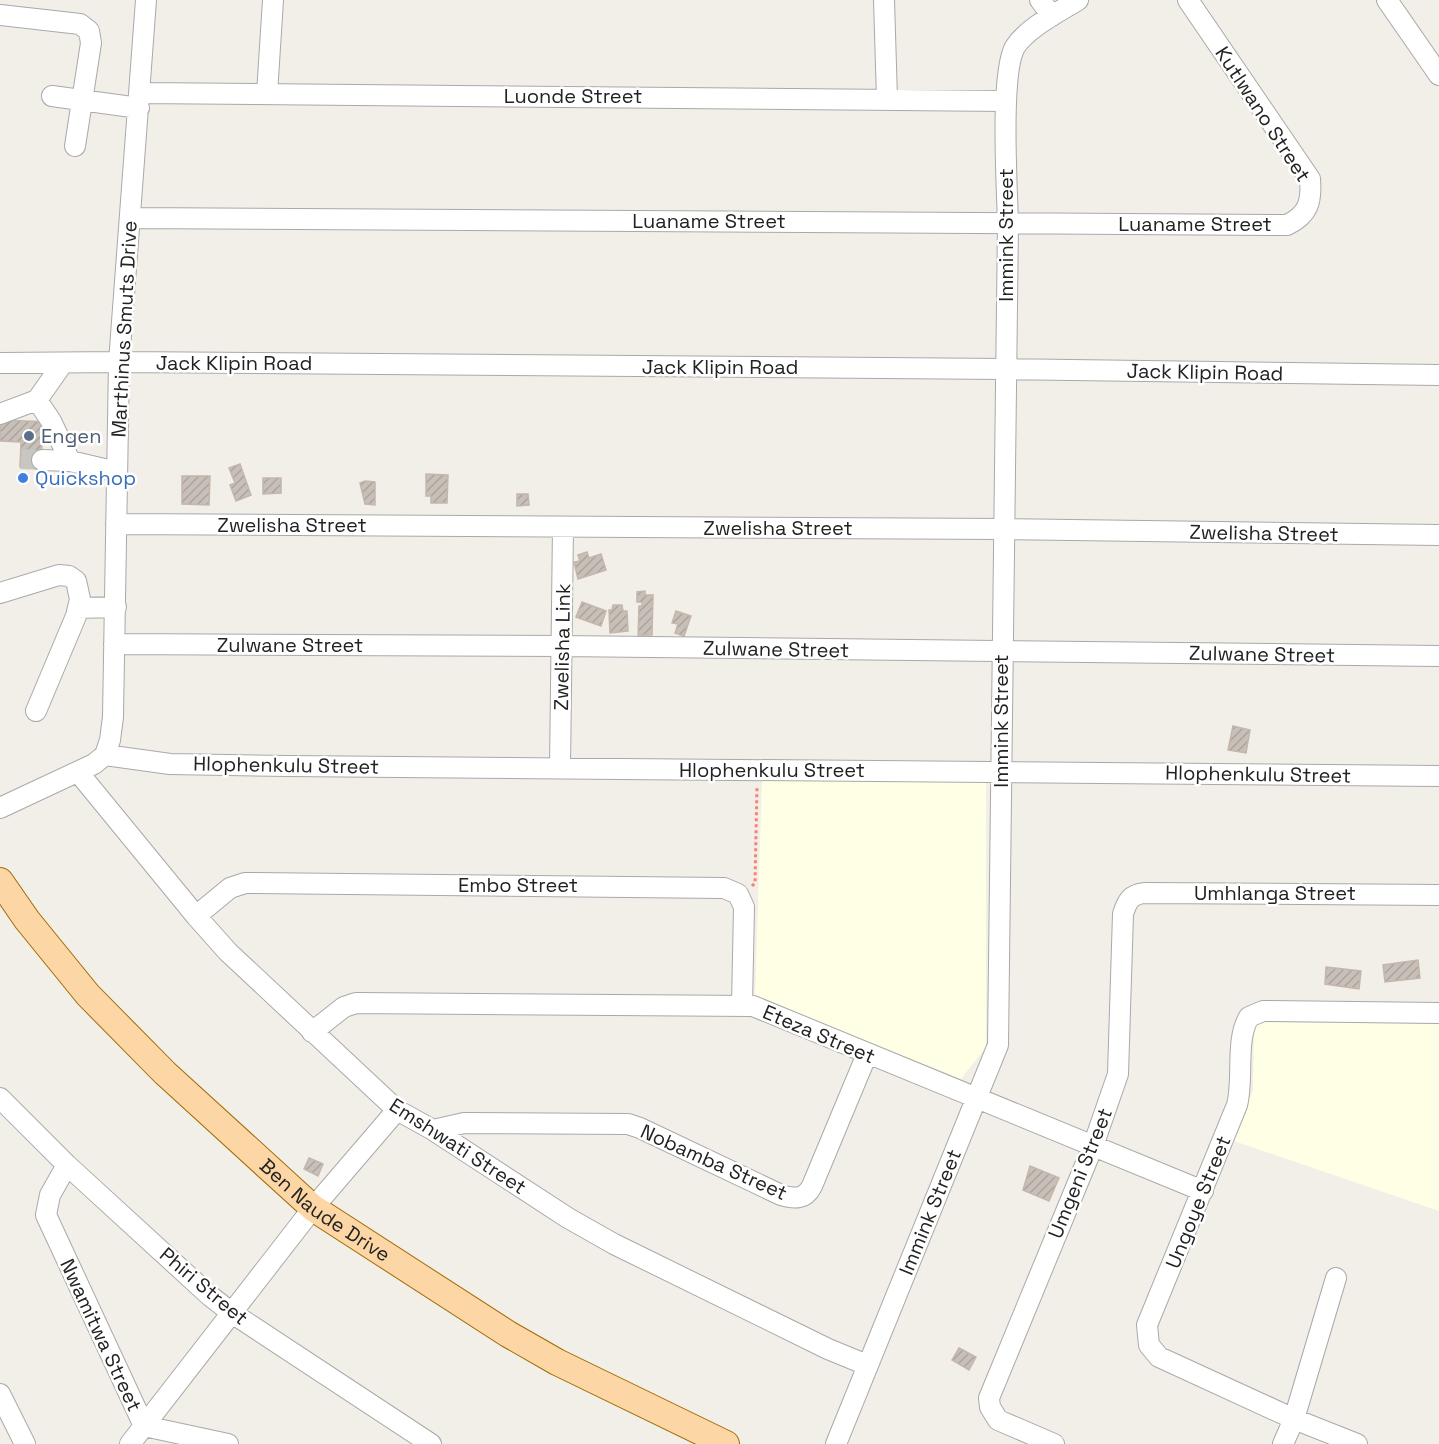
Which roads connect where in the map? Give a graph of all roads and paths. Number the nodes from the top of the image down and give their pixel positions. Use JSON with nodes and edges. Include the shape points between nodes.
{"nodes":[{"id":1,"x":147,"y":0,"type":"edge"},
{"id":2,"x":273,"y":0,"type":"edge"},
{"id":3,"x":885,"y":0,"type":"edge"},
{"id":4,"x":1040,"y":0,"type":"edge"},
{"id":5,"x":1078,"y":0,"type":"edge"},
{"id":6,"x":1188,"y":0,"type":"edge"},
{"id":7,"x":1388,"y":0,"type":"edge"},
{"id":8,"x":0,"y":15,"type":"edge"},
{"id":9,"x":1052,"y":16,"type":"junction"},
{"id":10,"x":1439,"y":75,"type":"edge"},
{"id":11,"x":267,"y":94,"type":"junction"},
{"id":12,"x":52,"y":96,"type":"dead end"},
{"id":13,"x":82,"y":99,"type":"junction"},
{"id":14,"x":887,"y":99,"type":"junction"},
{"id":15,"x":140,"y":100,"type":"junction"},
{"id":16,"x":1006,"y":101,"type":"junction"},
{"id":17,"x":75,"y":146,"type":"dead end"},
{"id":18,"x":131,"y":218,"type":"junction"},
{"id":19,"x":1008,"y":223,"type":"junction"},
{"id":20,"x":1287,"y":225,"type":"joint"},
{"id":21,"x":119,"y":362,"type":"junction"},
{"id":22,"x":63,"y":363,"type":"junction"},
{"id":23,"x":2,"y":365,"type":"edge"},
{"id":24,"x":1004,"y":369,"type":"junction"},
{"id":25,"x":1439,"y":375,"type":"edge"},
{"id":26,"x":37,"y":400,"type":"junction"},
{"id":27,"x":0,"y":414,"type":"edge"},
{"id":28,"x":42,"y":460,"type":"tunnel mouth"},
{"id":29,"x":70,"y":461,"type":"junction"},
{"id":30,"x":117,"y":472,"type":"junction"},
{"id":31,"x":117,"y":524,"type":"junction"},
{"id":32,"x":564,"y":527,"type":"junction"},
{"id":33,"x":1003,"y":529,"type":"junction"},
{"id":34,"x":1439,"y":535,"type":"edge"},
{"id":35,"x":0,"y":593,"type":"edge"},
{"id":36,"x":116,"y":607,"type":"junction"},
{"id":37,"x":78,"y":608,"type":"junction"},
{"id":38,"x":114,"y":644,"type":"junction"},
{"id":39,"x":561,"y":646,"type":"junction"},
{"id":40,"x":1002,"y":652,"type":"junction"},
{"id":41,"x":1439,"y":656,"type":"edge"},
{"id":42,"x":36,"y":711,"type":"dead end"},
{"id":43,"x":105,"y":755,"type":"junction"},
{"id":44,"x":560,"y":768,"type":"junction"},
{"id":45,"x":757,"y":770,"type":"junction"},
{"id":46,"x":78,"y":772,"type":"junction"},
{"id":47,"x":1001,"y":772,"type":"junction"},
{"id":48,"x":1439,"y":776,"type":"edge"},
{"id":49,"x":0,"y":808,"type":"edge"},
{"id":50,"x":0,"y":881,"type":"edge"},
{"id":51,"x":1439,"y":895,"type":"edge"},
{"id":52,"x":741,"y":898,"type":"junction"},
{"id":53,"x":1123,"y":914,"type":"joint"},
{"id":54,"x":195,"y":916,"type":"junction"},
{"id":55,"x":742,"y":1005,"type":"junction"},
{"id":56,"x":1439,"y":1013,"type":"edge"},
{"id":57,"x":312,"y":1032,"type":"junction"},
{"id":58,"x":867,"y":1054,"type":"junction"},
{"id":59,"x":0,"y":1098,"type":"edge"},
{"id":60,"x":977,"y":1098,"type":"junction"},
{"id":61,"x":397,"y":1110,"type":"junction"},
{"id":62,"x":433,"y":1130,"type":"junction"},
{"id":63,"x":1093,"y":1146,"type":"junction"},
{"id":64,"x":67,"y":1166,"type":"junction"},
{"id":65,"x":1203,"y":1191,"type":"junction"},
{"id":66,"x":314,"y":1208,"type":"junction"},
{"id":67,"x":1336,"y":1278,"type":"dead end"},
{"id":68,"x":232,"y":1313,"type":"junction"},
{"id":69,"x":867,"y":1365,"type":"junction"},
{"id":70,"x":0,"y":1394,"type":"edge"},
{"id":71,"x":1294,"y":1419,"type":"junction"},
{"id":72,"x":144,"y":1426,"type":"junction"},
{"id":73,"x":25,"y":1444,"type":"edge"},
{"id":74,"x":130,"y":1444,"type":"edge"},
{"id":75,"x":228,"y":1444,"type":"edge"},
{"id":76,"x":431,"y":1444,"type":"edge"},
{"id":77,"x":726,"y":1444,"type":"edge"},
{"id":78,"x":836,"y":1444,"type":"edge"},
{"id":79,"x":1054,"y":1444,"type":"edge"},
{"id":80,"x":1283,"y":1444,"type":"edge"},
{"id":81,"x":1357,"y":1444,"type":"edge"}],
"edges":[{"from":1,"to":15,"type":"street","name":"Marthinus Smuts Drive"},
{"from":2,"to":11,"type":"street"},
{"from":3,"to":14,"type":"street"},
{"from":4,"to":9,"type":"street"},
{"from":5,"to":9,"type":"street","name":"Immink Street"},
{"from":6,"to":20,"type":"street","name":"Kutlwano Street","via":[[1310,179],[1311,191],[1304,214]]},
{"from":7,"to":10,"type":"street"},
{"from":8,"to":13,"type":"street","via":[[80,24],[89,31],[91,43]]},
{"from":9,"to":16,"type":"street","name":"Immink Street","via":[[1014,49]]},
{"from":11,"to":14,"type":"street","name":"Luonde Street"},
{"from":11,"to":15,"type":"street","name":"Luonde Street"},
{"from":12,"to":13,"type":"street","name":"Luonde Street"},
{"from":13,"to":15,"type":"street","name":"Luonde Street"},
{"from":13,"to":17,"type":"street"},
{"from":14,"to":16,"type":"street","name":"Luonde Street"},
{"from":15,"to":18,"type":"street","name":"Marthinus Smuts Drive"},
{"from":16,"to":19,"type":"street","name":"Immink Street"},
{"from":18,"to":19,"type":"street","name":"Luaname Street"},
{"from":18,"to":21,"type":"street","name":"Marthinus Smuts Drive"},
{"from":19,"to":20,"type":"street","name":"Luaname Street"},
{"from":19,"to":24,"type":"street","name":"Immink Street"},
{"from":21,"to":22,"type":"street","name":"Jack Klipin Road"},
{"from":21,"to":24,"type":"street","name":"Jack Klipin Road"},
{"from":21,"to":30,"type":"street","name":"Marthinus Smuts Drive"},
{"from":22,"to":23,"type":"street","name":"Jack Klipin Road"},
{"from":22,"to":26,"type":"street"},
{"from":24,"to":25,"type":"street","name":"Jack Klipin Road"},
{"from":24,"to":33,"type":"street","name":"Immink Street"},
{"from":26,"to":27,"type":"street"},
{"from":26,"to":29,"type":"street"},
{"from":28,"to":29,"type":"street"},
{"from":29,"to":30,"type":"street"},
{"from":30,"to":31,"type":"street","name":"Marthinus Smuts Drive"},
{"from":31,"to":32,"type":"street","name":"Zwelisha Street"},
{"from":31,"to":36,"type":"street","name":"Marthinus Smuts Drive"},
{"from":32,"to":33,"type":"street","name":"Zwelisha Street"},
{"from":32,"to":39,"type":"street","name":"Zwelisha Link"},
{"from":33,"to":34,"type":"street","name":"Zwelisha Street"},
{"from":33,"to":40,"type":"street","name":"Immink Street"},
{"from":35,"to":37,"type":"street","via":[[59,575],[69,576],[76,581]]},
{"from":36,"to":37,"type":"street"},
{"from":36,"to":38,"type":"street","name":"Marthinus Smuts Drive"},
{"from":37,"to":42,"type":"street"},
{"from":38,"to":39,"type":"street","name":"Zulwane Street"},
{"from":38,"to":43,"type":"street","name":"Marthinus Smuts Drive","via":[[113,717]]},
{"from":39,"to":40,"type":"street","name":"Zulwane Street"},
{"from":39,"to":44,"type":"street","name":"Zwelisha Link"},
{"from":40,"to":41,"type":"street","name":"Zulwane Street"},
{"from":40,"to":47,"type":"street","name":"Immink Street"},
{"from":43,"to":44,"type":"street","name":"Hlophenkulu Street","via":[[170,764]]},
{"from":43,"to":46,"type":"street"},
{"from":44,"to":45,"type":"street","name":"Hlophenkulu Street"},
{"from":45,"to":47,"type":"street","name":"Hlophenkulu Street"},
{"from":45,"to":52,"type":"path","via":[[755,883]]},
{"from":46,"to":49,"type":"street"},
{"from":46,"to":54,"type":"street","name":"Emshwati Street"},
{"from":47,"to":48,"type":"street","name":"Hlophenkulu Street"},
{"from":47,"to":60,"type":"street","name":"Immink Street","via":[[998,1040],[997,1052]]},
{"from":50,"to":66,"type":"main road","name":"Ben Naude Drive","via":[[88,995],[165,1073]]},
{"from":51,"to":53,"type":"street","name":"Umhlanga Street","via":[[1145,892],[1129,899]]},
{"from":52,"to":54,"type":"street","name":"Embo Street","via":[[719,887],[245,883],[230,888]]},
{"from":52,"to":55,"type":"street","via":[[745,912]]},
{"from":53,"to":63,"type":"street","name":"Umgeni Street","via":[[1120,1067]]},
{"from":54,"to":57,"type":"street","name":"Emshwati Street"},
{"from":55,"to":57,"type":"street","name":"Eteza Street","via":[[356,1003],[344,1007]]},
{"from":55,"to":58,"type":"street","name":"Eteza Street","via":[[756,1007]]},
{"from":56,"to":65,"type":"street","name":"Ungoye Street","via":[[1263,1011],[1249,1017],[1243,1032],[1239,1097]]},
{"from":57,"to":61,"type":"street","name":"Emshwati Street"},
{"from":58,"to":60,"type":"street","name":"Eteza Street"},
{"from":58,"to":62,"type":"street","name":"Nobamba Street","via":[[812,1186],[799,1198],[781,1195],[628,1124],[464,1123]]},
{"from":59,"to":64,"type":"street","name":"Phiri Street"},
{"from":60,"to":63,"type":"street","name":"Eteza Street"},
{"from":60,"to":69,"type":"street","name":"Immink Street"},
{"from":61,"to":62,"type":"street","name":"Emshwati Street"},
{"from":61,"to":66,"type":"street"},
{"from":62,"to":69,"type":"street","name":"Emshwati Street","via":[[614,1244]]},
{"from":63,"to":65,"type":"street","name":"Eteza Street"},
{"from":63,"to":79,"type":"street","name":"Umgeni Street","via":[[989,1398],[998,1420]]},
{"from":64,"to":68,"type":"street","name":"Phiri Street"},
{"from":64,"to":72,"type":"street","name":"Nwamitwa Street","via":[[50,1195],[45,1215]]},
{"from":65,"to":71,"type":"street","name":"Ungoye Street","via":[[1149,1320],[1149,1344],[1164,1360]]},
{"from":66,"to":68,"type":"street"},
{"from":66,"to":77,"type":"main road","name":"Ben Naude Drive","via":[[508,1334]]},
{"from":67,"to":71,"type":"street"},
{"from":68,"to":72,"type":"street"},
{"from":68,"to":76,"type":"street","name":"Phiri Street"},
{"from":69,"to":78,"type":"street","name":"Immink Street"},
{"from":70,"to":73,"type":"street"},
{"from":71,"to":80,"type":"street"},
{"from":71,"to":81,"type":"street","name":"Ungoye Street"},
{"from":72,"to":74,"type":"street"},
{"from":72,"to":75,"type":"street","name":"Nwamitwa Street"}]}
